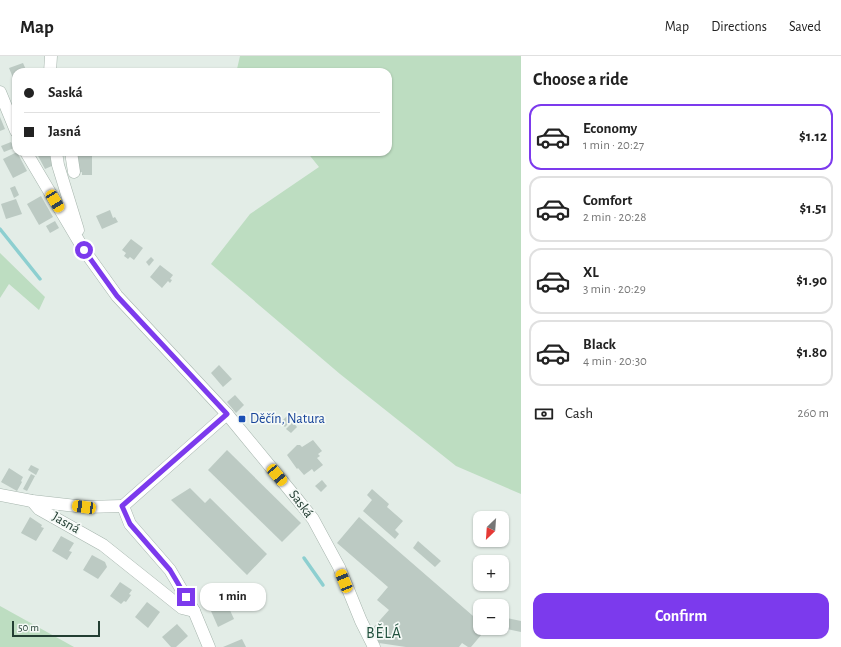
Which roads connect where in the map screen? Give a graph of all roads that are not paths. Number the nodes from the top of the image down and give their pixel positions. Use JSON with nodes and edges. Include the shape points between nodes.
{"nodes":[{"id":1,"x":51,"y":56,"type":"edge"},
{"id":2,"x":50,"y":68,"type":"edge"},
{"id":3,"x":0,"y":92,"type":"edge"},
{"id":4,"x":12,"y":121,"type":"edge"},
{"id":5,"x":28,"y":156,"type":"edge"},
{"id":6,"x":57,"y":156,"type":"edge"},
{"id":7,"x":72,"y":156,"type":"edge"},
{"id":8,"x":74,"y":172,"type":"dead end"},
{"id":9,"x":84,"y":250,"type":"junction"},
{"id":10,"x":227,"y":414,"type":"junction"},
{"id":11,"x":0,"y":495,"type":"edge"},
{"id":12,"x":32,"y":501,"type":"junction"},
{"id":13,"x":122,"y":506,"type":"junction"},
{"id":14,"x":194,"y":611,"type":"junction"},
{"id":15,"x":209,"y":647,"type":"edge"},
{"id":16,"x":374,"y":647,"type":"edge"}],
"edges":[{"from":1,"to":2,"type":"street"},
{"from":3,"to":4,"type":"street"},
{"from":5,"to":9,"type":"street","name":"Saská"},
{"from":6,"to":9,"type":"street"},
{"from":7,"to":8,"type":"street"},
{"from":9,"to":10,"type":"street","name":"Saská","via":[[117,296]]},
{"from":10,"to":13,"type":"street"},
{"from":10,"to":16,"type":"street","name":"Saská","via":[[313,520],[339,567]]},
{"from":11,"to":12,"type":"street"},
{"from":12,"to":13,"type":"street","name":"Jasná","via":[[84,507]]},
{"from":12,"to":14,"type":"street","name":"Jasná","via":[[39,508],[103,545],[182,608]]},
{"from":13,"to":14,"type":"street","via":[[130,524],[170,570]]},
{"from":14,"to":15,"type":"street"}]}
